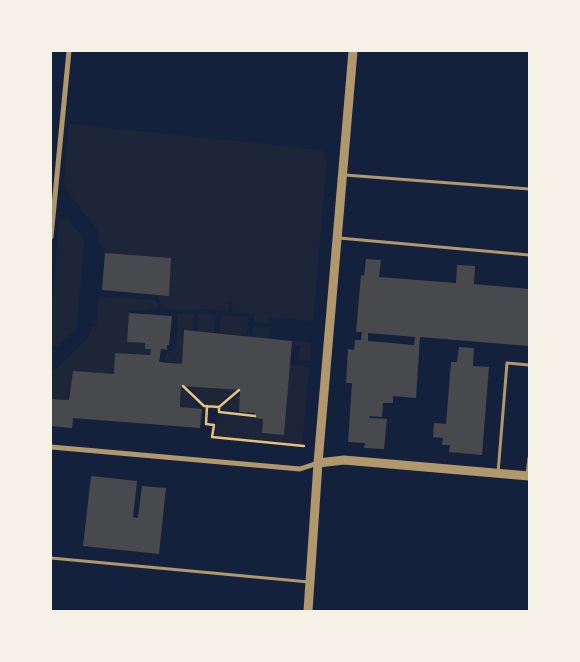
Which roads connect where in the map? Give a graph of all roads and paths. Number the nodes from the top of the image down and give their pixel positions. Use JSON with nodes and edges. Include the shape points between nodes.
{"nodes":[{"id":1,"x":69,"y":51,"type":"edge"},
{"id":2,"x":354,"y":51,"type":"edge"},
{"id":3,"x":343,"y":174,"type":"junction"},
{"id":4,"x":529,"y":189,"type":"edge"},
{"id":5,"x":51,"y":237,"type":"edge"},
{"id":6,"x":338,"y":238,"type":"junction"},
{"id":7,"x":529,"y":255,"type":"edge"},
{"id":8,"x":529,"y":365,"type":"edge"},
{"id":9,"x":183,"y":386,"type":"dead end"},
{"id":10,"x":239,"y":390,"type":"dead end"},
{"id":11,"x":207,"y":406,"type":"junction"},
{"id":12,"x":219,"y":407,"type":"junction"},
{"id":13,"x":255,"y":416,"type":"dead end"},
{"id":14,"x":304,"y":446,"type":"dead end"},
{"id":15,"x":51,"y":447,"type":"edge"},
{"id":16,"x":529,"y":458,"type":"edge"},
{"id":17,"x":318,"y":463,"type":"junction"},
{"id":18,"x":498,"y":473,"type":"junction"},
{"id":19,"x":528,"y":476,"type":"edge"},
{"id":20,"x":51,"y":558,"type":"edge"},
{"id":21,"x":310,"y":582,"type":"junction"},
{"id":22,"x":308,"y":611,"type":"edge"}],
"edges":[{"from":1,"to":5,"type":"street"},
{"from":2,"to":3,"type":"street"},
{"from":3,"to":4,"type":"lane"},
{"from":3,"to":6,"type":"street"},
{"from":6,"to":7,"type":"lane"},
{"from":6,"to":17,"type":"street"},
{"from":8,"to":18,"type":"lane","via":[[507,363]]},
{"from":9,"to":11,"type":"path"},
{"from":10,"to":12,"type":"path"},
{"from":11,"to":12,"type":"path"},
{"from":11,"to":14,"type":"path","via":[[206,424],[214,425],[212,438]]},
{"from":12,"to":13,"type":"path","via":[[219,412]]},
{"from":15,"to":17,"type":"street","via":[[300,469]]},
{"from":16,"to":19,"type":"lane"},
{"from":17,"to":18,"type":"street","via":[[344,460]]},
{"from":17,"to":21,"type":"street"},
{"from":18,"to":19,"type":"street"},
{"from":20,"to":21,"type":"lane"},
{"from":21,"to":22,"type":"street"}]}
